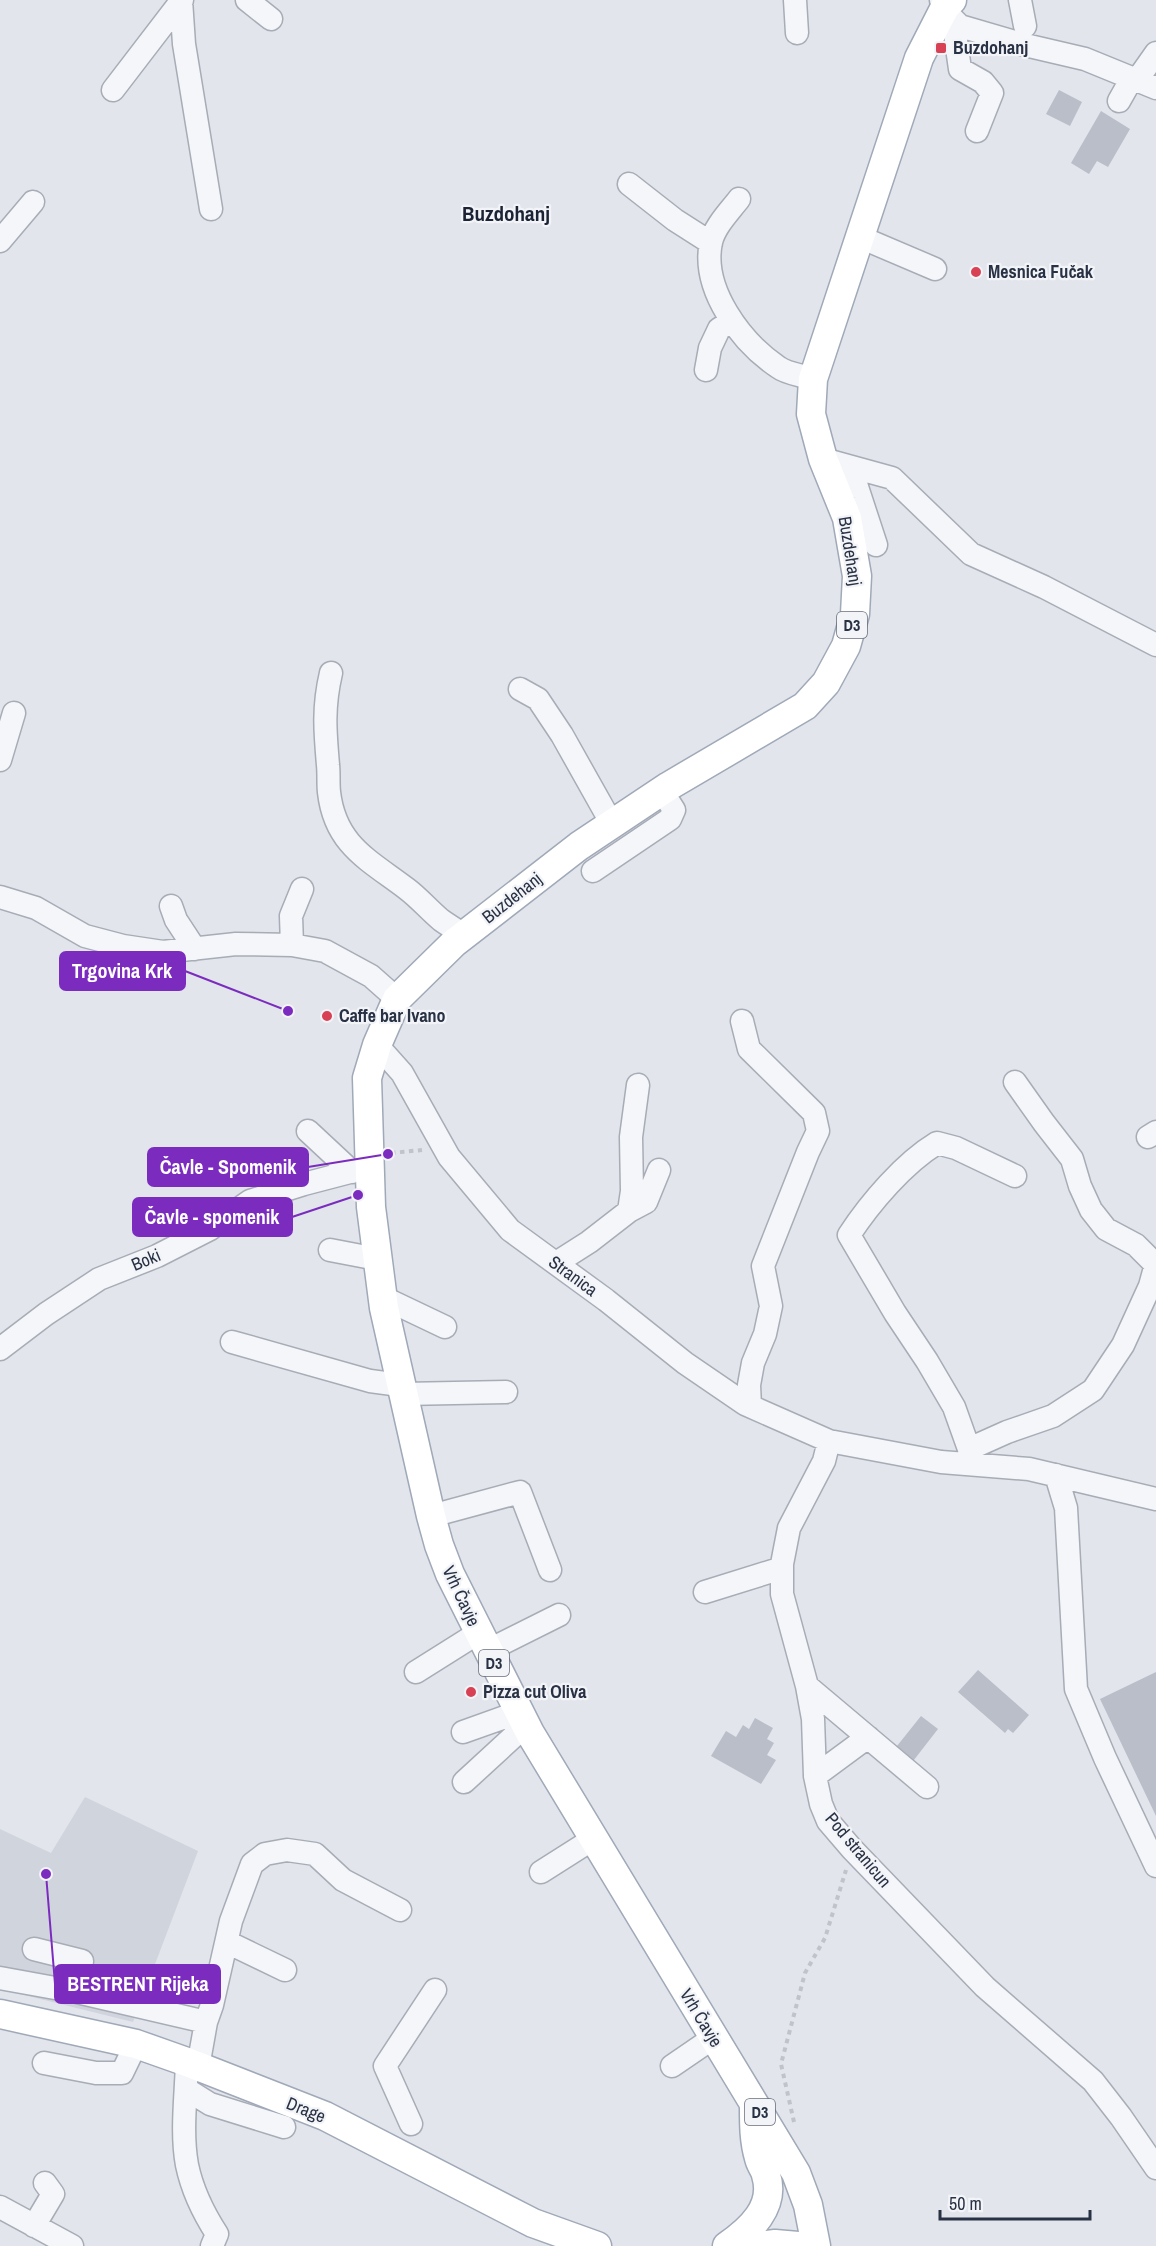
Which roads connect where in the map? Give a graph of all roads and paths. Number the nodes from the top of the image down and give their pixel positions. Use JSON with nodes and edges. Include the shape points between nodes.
{"nodes":[{"id":1,"x":182,"y":0,"type":"edge"},
{"id":2,"x":247,"y":0,"type":"edge"},
{"id":3,"x":795,"y":0,"type":"edge"},
{"id":4,"x":1020,"y":0,"type":"edge"},
{"id":5,"x":948,"y":7,"type":"edge"},
{"id":6,"x":271,"y":19,"type":"dead end"},
{"id":7,"x":1025,"y":26,"type":"dead end"},
{"id":8,"x":797,"y":33,"type":"dead end"},
{"id":9,"x":1156,"y":53,"type":"edge"},
{"id":10,"x":1142,"y":82,"type":"edge"},
{"id":11,"x":113,"y":90,"type":"dead end"},
{"id":12,"x":1119,"y":101,"type":"dead end"},
{"id":13,"x":977,"y":131,"type":"dead end"},
{"id":14,"x":629,"y":184,"type":"dead end"},
{"id":15,"x":739,"y":199,"type":"dead end"},
{"id":16,"x":33,"y":202,"type":"dead end"},
{"id":17,"x":212,"y":209,"type":"dead end"},
{"id":18,"x":860,"y":237,"type":"junction"},
{"id":19,"x":0,"y":241,"type":"edge"},
{"id":20,"x":711,"y":243,"type":"junction"},
{"id":21,"x":935,"y":269,"type":"dead end"},
{"id":22,"x":732,"y":321,"type":"junction"},
{"id":23,"x":706,"y":370,"type":"dead end"},
{"id":24,"x":813,"y":379,"type":"junction"},
{"id":25,"x":828,"y":471,"type":"junction"},
{"id":26,"x":876,"y":545,"type":"dead end"},
{"id":27,"x":1156,"y":645,"type":"edge"},
{"id":28,"x":331,"y":673,"type":"dead end"},
{"id":29,"x":520,"y":688,"type":"dead end"},
{"id":30,"x":14,"y":713,"type":"dead end"},
{"id":31,"x":0,"y":760,"type":"edge"},
{"id":32,"x":662,"y":790,"type":"junction"},
{"id":33,"x":612,"y":824,"type":"junction"},
{"id":34,"x":593,"y":871,"type":"dead end"},
{"id":35,"x":302,"y":889,"type":"dead end"},
{"id":36,"x":0,"y":897,"type":"edge"},
{"id":37,"x":171,"y":906,"type":"dead end"},
{"id":38,"x":464,"y":935,"type":"junction"},
{"id":39,"x":292,"y":945,"type":"junction"},
{"id":40,"x":195,"y":949,"type":"junction"},
{"id":41,"x":397,"y":999,"type":"junction"},
{"id":42,"x":742,"y":1021,"type":"dead end"},
{"id":43,"x":377,"y":1045,"type":"junction"},
{"id":44,"x":1015,"y":1082,"type":"dead end"},
{"id":45,"x":638,"y":1085,"type":"dead end"},
{"id":46,"x":308,"y":1131,"type":"dead end"},
{"id":47,"x":425,"y":1150,"type":"dead end"},
{"id":48,"x":371,"y":1164,"type":"junction"},
{"id":49,"x":659,"y":1170,"type":"dead end"},
{"id":50,"x":1015,"y":1176,"type":"dead end"},
{"id":51,"x":629,"y":1211,"type":"junction"},
{"id":52,"x":330,"y":1250,"type":"dead end"},
{"id":53,"x":377,"y":1259,"type":"junction"},
{"id":54,"x":556,"y":1263,"type":"junction"},
{"id":55,"x":1156,"y":1264,"type":"edge"},
{"id":56,"x":382,"y":1297,"type":"junction"},
{"id":57,"x":445,"y":1327,"type":"dead end"},
{"id":58,"x":232,"y":1342,"type":"dead end"},
{"id":59,"x":0,"y":1349,"type":"edge"},
{"id":60,"x":401,"y":1389,"type":"junction"},
{"id":61,"x":506,"y":1392,"type":"dead end"},
{"id":62,"x":750,"y":1406,"type":"junction"},
{"id":63,"x":829,"y":1441,"type":"junction"},
{"id":64,"x":973,"y":1457,"type":"junction"},
{"id":65,"x":1056,"y":1475,"type":"junction"},
{"id":66,"x":1156,"y":1499,"type":"edge"},
{"id":67,"x":431,"y":1516,"type":"junction"},
{"id":68,"x":782,"y":1568,"type":"junction"},
{"id":69,"x":550,"y":1570,"type":"dead end"},
{"id":70,"x":705,"y":1592,"type":"dead end"},
{"id":71,"x":559,"y":1615,"type":"dead end"},
{"id":72,"x":483,"y":1642,"type":"junction"},
{"id":73,"x":416,"y":1672,"type":"dead end"},
{"id":74,"x":807,"y":1686,"type":"junction"},
{"id":75,"x":523,"y":1718,"type":"junction"},
{"id":76,"x":462,"y":1732,"type":"dead end"},
{"id":77,"x":868,"y":1737,"type":"junction"},
{"id":78,"x":815,"y":1776,"type":"junction"},
{"id":79,"x":464,"y":1782,"type":"dead end"},
{"id":80,"x":927,"y":1786,"type":"dead end"},
{"id":81,"x":593,"y":1839,"type":"junction"},
{"id":82,"x":852,"y":1849,"type":"junction"},
{"id":83,"x":1156,"y":1866,"type":"edge"},
{"id":84,"x":541,"y":1872,"type":"dead end"},
{"id":85,"x":400,"y":1910,"type":"dead end"},
{"id":86,"x":228,"y":1942,"type":"junction"},
{"id":87,"x":34,"y":1949,"type":"dead end"},
{"id":88,"x":285,"y":1970,"type":"dead end"},
{"id":89,"x":0,"y":1978,"type":"edge"},
{"id":90,"x":435,"y":1990,"type":"dead end"},
{"id":91,"x":77,"y":1992,"type":"junction"},
{"id":92,"x":0,"y":2014,"type":"edge"},
{"id":93,"x":206,"y":2022,"type":"junction"},
{"id":94,"x":713,"y":2038,"type":"junction"},
{"id":95,"x":136,"y":2044,"type":"junction"},
{"id":96,"x":44,"y":2062,"type":"dead end"},
{"id":97,"x":672,"y":2066,"type":"dead end"},
{"id":98,"x":190,"y":2073,"type":"junction"},
{"id":99,"x":754,"y":2102,"type":"junction"},
{"id":100,"x":411,"y":2124,"type":"dead end"},
{"id":101,"x":284,"y":2127,"type":"dead end"},
{"id":102,"x":794,"y":2127,"type":"dead end"},
{"id":103,"x":1156,"y":2168,"type":"edge"},
{"id":104,"x":45,"y":2183,"type":"dead end"},
{"id":105,"x":0,"y":2207,"type":"edge"},
{"id":106,"x":34,"y":2226,"type":"junction"},
{"id":107,"x":72,"y":2246,"type":"edge"},
{"id":108,"x":212,"y":2246,"type":"edge"},
{"id":109,"x":597,"y":2246,"type":"edge"},
{"id":110,"x":727,"y":2246,"type":"edge"},
{"id":111,"x":758,"y":2246,"type":"edge"},
{"id":112,"x":798,"y":2246,"type":"edge"},
{"id":113,"x":816,"y":2246,"type":"edge"}],
"edges":[{"from":1,"to":11,"type":"street"},
{"from":1,"to":17,"type":"street","via":[[184,44]]},
{"from":2,"to":6,"type":"street"},
{"from":3,"to":8,"type":"street"},
{"from":4,"to":7,"type":"street"},
{"from":5,"to":10,"type":"street","via":[[960,26],[1085,71]]},
{"from":5,"to":13,"type":"street","via":[[960,69],[983,82],[992,93]]},
{"from":5,"to":18,"type":"main road","name":"Buzdehanj","number":"D3","via":[[919,58]]},
{"from":9,"to":10,"type":"street"},
{"from":10,"to":12,"type":"street"},
{"from":14,"to":20,"type":"street"},
{"from":15,"to":20,"type":"street"},
{"from":16,"to":19,"type":"street"},
{"from":18,"to":21,"type":"street"},
{"from":18,"to":24,"type":"main road","name":"Buzdehanj","number":"D3"},
{"from":20,"to":22,"type":"street","via":[[712,282]]},
{"from":22,"to":23,"type":"street","via":[[719,329]]},
{"from":22,"to":24,"type":"street","via":[[779,369]]},
{"from":24,"to":25,"type":"main road","name":"Buzdehanj","number":"D3","via":[[811,414]]},
{"from":25,"to":26,"type":"street","via":[[857,487]]},
{"from":25,"to":27,"type":"street","via":[[892,478],[971,554]]},
{"from":25,"to":32,"type":"main road","name":"Buzdehanj","number":"D3","via":[[847,518],[857,576],[855,614],[846,646],[826,683],[805,706]]},
{"from":28,"to":38,"type":"street","via":[[325,698],[324,735],[329,793],[336,821],[362,857]]},
{"from":29,"to":33,"type":"street","via":[[538,699]]},
{"from":30,"to":31,"type":"street"},
{"from":32,"to":33,"type":"main road","name":"Buzdehanj","number":"D3"},
{"from":32,"to":34,"type":"street","via":[[674,810],[670,819]]},
{"from":33,"to":38,"type":"main road","name":"Buzdehanj","number":"D3"},
{"from":35,"to":39,"type":"street","via":[[291,916]]},
{"from":36,"to":40,"type":"street","via":[[36,908],[85,936],[163,952]]},
{"from":37,"to":40,"type":"street"},
{"from":38,"to":41,"type":"main road","name":"Buzdehanj","number":"D3"},
{"from":39,"to":40,"type":"street","via":[[236,944]]},
{"from":39,"to":41,"type":"street","via":[[325,951],[349,963]]},
{"from":41,"to":43,"type":"main road","name":"Buzdehanj","number":"D3"},
{"from":42,"to":62,"type":"street","via":[[749,1049],[814,1113],[818,1131],[763,1266],[771,1306],[753,1363]]},
{"from":43,"to":48,"type":"main road","name":"Vrh Čavje","number":"D3","via":[[367,1078]]},
{"from":43,"to":54,"type":"street","name":"Stranica","via":[[402,1073],[449,1157],[510,1230]]},
{"from":44,"to":55,"type":"street","via":[[1072,1159],[1090,1210],[1106,1229],[1136,1245]]},
{"from":45,"to":51,"type":"street"},
{"from":46,"to":48,"type":"street"},
{"from":47,"to":48,"type":"path"},
{"from":48,"to":53,"type":"main road","name":"Vrh Čavje","number":"D3"},
{"from":48,"to":59,"type":"street","name":"Boki","via":[[250,1201],[210,1229],[99,1279]]},
{"from":49,"to":51,"type":"street","via":[[646,1202]]},
{"from":50,"to":64,"type":"street","via":[[956,1148],[936,1143],[886,1189],[849,1235],[954,1407]]},
{"from":51,"to":54,"type":"street"},
{"from":52,"to":53,"type":"street"},
{"from":53,"to":56,"type":"main road","name":"Vrh Čavje","number":"D3"},
{"from":54,"to":62,"type":"street","name":"Stranica","via":[[685,1363]]},
{"from":55,"to":64,"type":"street","via":[[1123,1345],[1093,1390],[1053,1416],[1007,1432]]},
{"from":56,"to":57,"type":"street"},
{"from":56,"to":60,"type":"main road","name":"Vrh Čavje","number":"D3"},
{"from":58,"to":60,"type":"street"},
{"from":60,"to":61,"type":"street"},
{"from":60,"to":67,"type":"main road","name":"Vrh Čavje","number":"D3"},
{"from":62,"to":63,"type":"street","name":"Stranica"},
{"from":63,"to":64,"type":"street","name":"Stranica","via":[[940,1462]]},
{"from":63,"to":68,"type":"street","name":"Pod stranicun","via":[[824,1461],[789,1528]]},
{"from":64,"to":65,"type":"street","name":"Stranica"},
{"from":65,"to":66,"type":"street","name":"Stranica"},
{"from":65,"to":83,"type":"street","via":[[1066,1508],[1076,1689]]},
{"from":67,"to":69,"type":"street","via":[[520,1492]]},
{"from":67,"to":72,"type":"main road","name":"Vrh Čavje","number":"D3","via":[[450,1574]]},
{"from":68,"to":70,"type":"street"},
{"from":68,"to":74,"type":"street","name":"Pod stranicun","via":[[782,1594]]},
{"from":71,"to":72,"type":"street"},
{"from":72,"to":73,"type":"street"},
{"from":72,"to":75,"type":"main road","name":"Vrh Čavje","number":"D3"},
{"from":74,"to":77,"type":"street"},
{"from":74,"to":78,"type":"street","name":"Pod stranicun","via":[[813,1719]]},
{"from":75,"to":76,"type":"street"},
{"from":75,"to":79,"type":"street"},
{"from":75,"to":81,"type":"main road","name":"Vrh Čavje","number":"D3"},
{"from":77,"to":78,"type":"street"},
{"from":77,"to":80,"type":"street"},
{"from":78,"to":82,"type":"street","name":"Pod stranicun","via":[[828,1821]]},
{"from":81,"to":84,"type":"street"},
{"from":81,"to":94,"type":"main road","name":"Vrh Čavje","number":"D3"},
{"from":82,"to":102,"type":"path","via":[[825,1938],[805,1973],[781,2064]]},
{"from":82,"to":103,"type":"street","name":"Pod stranicun","via":[[985,1987],[1093,2081]]},
{"from":85,"to":86,"type":"street","via":[[343,1880],[315,1854],[287,1850],[265,1854],[252,1864],[231,1921]]},
{"from":86,"to":88,"type":"street"},
{"from":86,"to":93,"type":"street"},
{"from":87,"to":91,"type":"street","via":[[82,1961]]},
{"from":89,"to":91,"type":"street"},
{"from":90,"to":100,"type":"street","via":[[385,2066]]},
{"from":91,"to":93,"type":"street"},
{"from":92,"to":95,"type":"main road","name":"Drage"},
{"from":93,"to":98,"type":"street"},
{"from":94,"to":97,"type":"street"},
{"from":94,"to":99,"type":"main road","name":"Vrh Čavje","number":"D3"},
{"from":95,"to":96,"type":"street","via":[[122,2073],[96,2073]]},
{"from":95,"to":98,"type":"main road","name":"Drage"},
{"from":98,"to":101,"type":"street","via":[[210,2104]]},
{"from":98,"to":108,"type":"street","via":[[187,2165],[207,2219],[217,2234]]},
{"from":98,"to":109,"type":"main road","name":"Drage","via":[[325,2116],[533,2223]]},
{"from":99,"to":110,"type":"main road","via":[[754,2134],[766,2175],[767,2203],[745,2233]]},
{"from":99,"to":113,"type":"main road","name":"Vrh Čavje","number":"D3","via":[[804,2192]]},
{"from":104,"to":106,"type":"street","via":[[53,2194]]},
{"from":105,"to":106,"type":"street"},
{"from":106,"to":107,"type":"street"},
{"from":111,"to":112,"type":"main road"}]}
